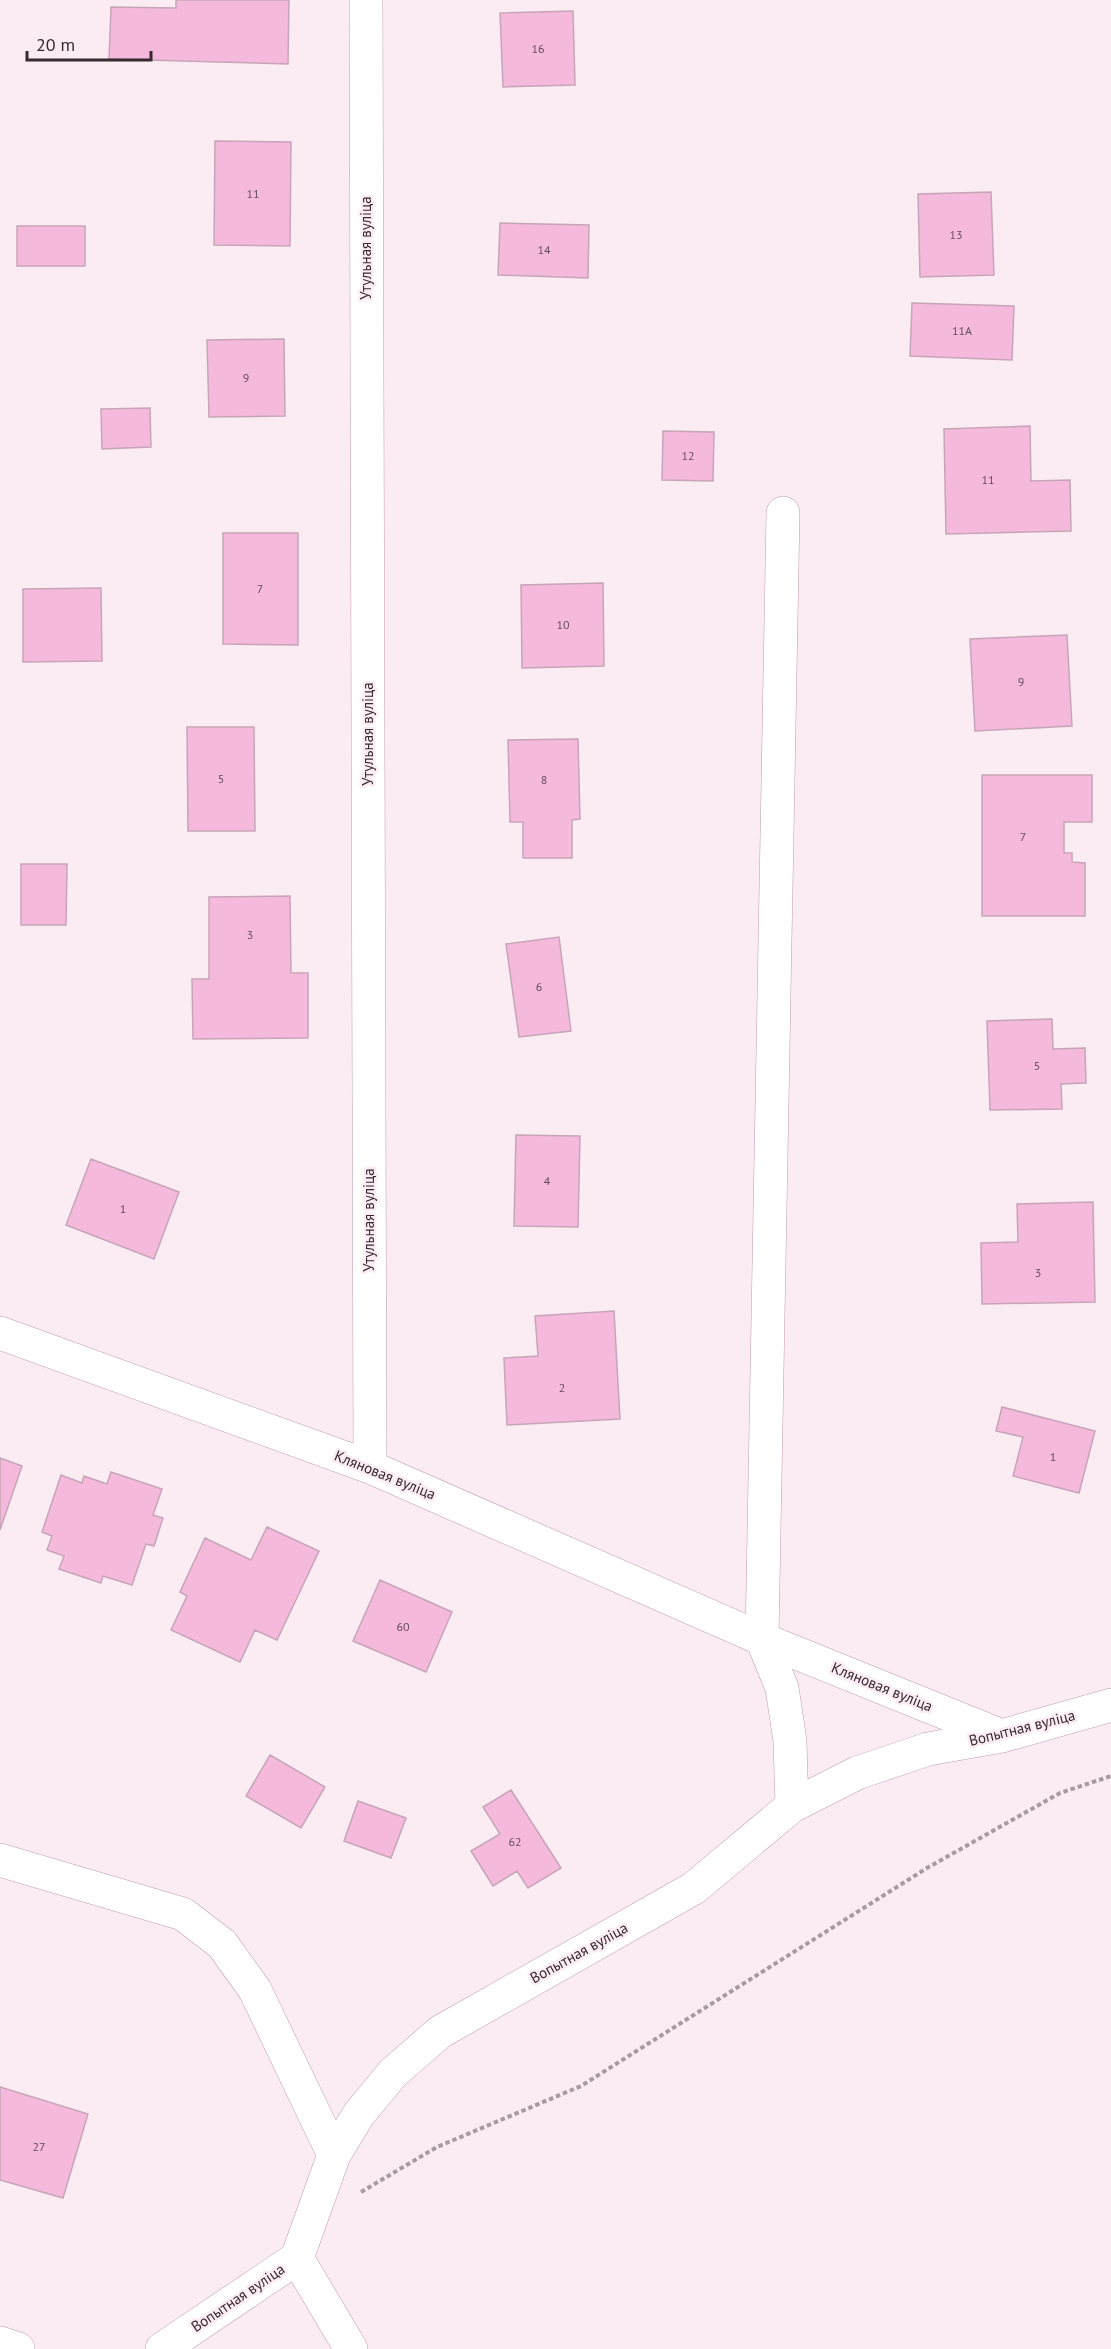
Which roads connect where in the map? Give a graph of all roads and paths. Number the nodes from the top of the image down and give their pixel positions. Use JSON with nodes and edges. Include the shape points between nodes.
{"nodes":[{"id":1,"x":366,"y":0,"type":"edge"},
{"id":2,"x":783,"y":513,"type":"dead end"},
{"id":3,"x":0,"y":1333,"type":"edge"},
{"id":4,"x":370,"y":1467,"type":"junction"},
{"id":5,"x":762,"y":1639,"type":"junction"},
{"id":6,"x":1111,"y":1705,"type":"edge"},
{"id":7,"x":1002,"y":1736,"type":"junction"},
{"id":8,"x":1111,"y":1776,"type":"edge"},
{"id":9,"x":792,"y":1806,"type":"junction"},
{"id":10,"x":0,"y":1860,"type":"edge"},
{"id":11,"x":334,"y":2155,"type":"junction"},
{"id":12,"x":356,"y":2195,"type":"dead end"},
{"id":13,"x":297,"y":2258,"type":"junction"},
{"id":14,"x":0,"y":2343,"type":"edge"},
{"id":15,"x":18,"y":2349,"type":"edge"},
{"id":16,"x":162,"y":2349,"type":"edge"},
{"id":17,"x":351,"y":2349,"type":"edge"}],
"edges":[{"from":1,"to":4,"type":"street","name":"Утульная вуліца"},
{"from":2,"to":5,"type":"street"},
{"from":3,"to":4,"type":"street","name":"Кляновая вуліца"},
{"from":4,"to":5,"type":"street","name":"Кляновая вуліца"},
{"from":5,"to":7,"type":"street","name":"Кляновая вуліца"},
{"from":5,"to":9,"type":"street","via":[[782,1688],[790,1741]]},
{"from":6,"to":7,"type":"street","name":"Вопытная вуліца"},
{"from":7,"to":9,"type":"street","name":"Вопытная вуліца","via":[[928,1749],[857,1773]]},
{"from":8,"to":12,"type":"path","via":[[1060,1793],[927,1868],[581,2086],[437,2147]]},
{"from":9,"to":11,"type":"street","name":"Вопытная вуліца","via":[[694,1888],[440,2032],[393,2073],[359,2114]]},
{"from":10,"to":11,"type":"street","via":[[183,1914],[222,1944],[255,1990]]},
{"from":11,"to":13,"type":"street","name":"Вопытная вуліца"},
{"from":13,"to":16,"type":"street","name":"Вопытная вуліца"},
{"from":13,"to":17,"type":"street"},
{"from":14,"to":15,"type":"street"}]}
